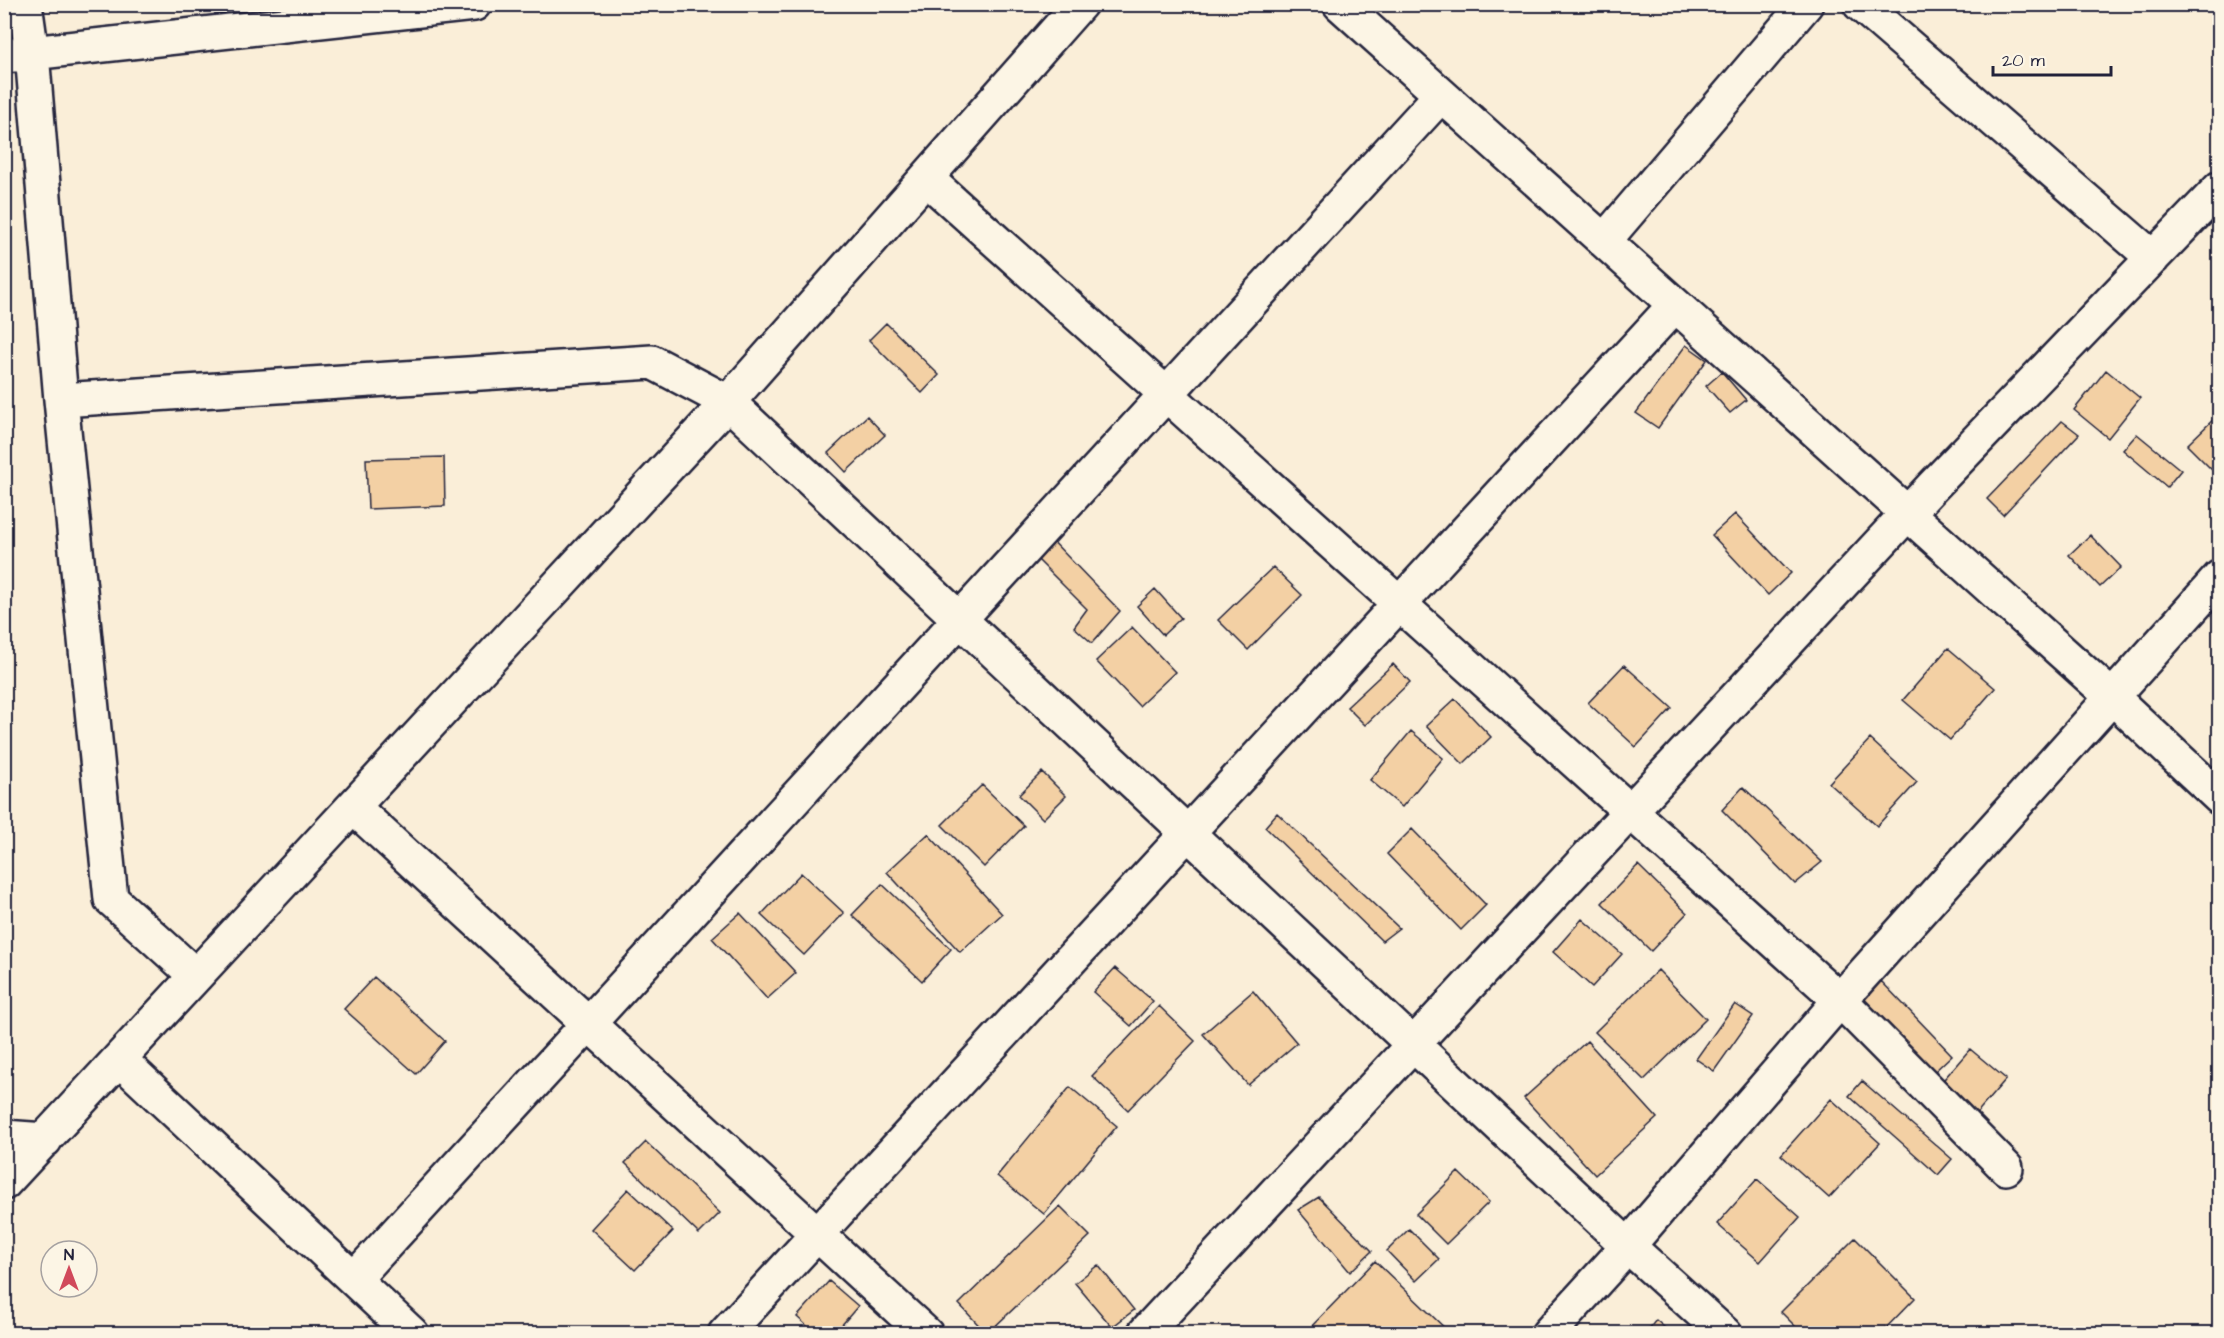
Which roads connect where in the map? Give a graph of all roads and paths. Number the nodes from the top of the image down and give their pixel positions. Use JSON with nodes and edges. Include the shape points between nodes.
{"nodes":[{"id":1,"x":25,"y":4,"type":"edge"},
{"id":2,"x":474,"y":4,"type":"edge"},
{"id":3,"x":1080,"y":4,"type":"edge"},
{"id":4,"x":1340,"y":4,"type":"edge"},
{"id":5,"x":1806,"y":4,"type":"edge"},
{"id":6,"x":1860,"y":4,"type":"edge"},
{"id":7,"x":18,"y":55,"type":"edge"},
{"id":8,"x":1441,"y":95,"type":"junction"},
{"id":9,"x":927,"y":179,"type":"junction"},
{"id":10,"x":2220,"y":188,"type":"edge"},
{"id":11,"x":1604,"y":241,"type":"junction"},
{"id":12,"x":2153,"y":258,"type":"junction"},
{"id":13,"x":1675,"y":305,"type":"junction"},
{"id":14,"x":1166,"y":394,"type":"junction"},
{"id":15,"x":61,"y":400,"type":"junction"},
{"id":16,"x":728,"y":402,"type":"junction"},
{"id":17,"x":1908,"y":514,"type":"junction"},
{"id":18,"x":2220,"y":577,"type":"edge"},
{"id":19,"x":1399,"y":603,"type":"junction"},
{"id":20,"x":960,"y":619,"type":"junction"},
{"id":21,"x":2112,"y":697,"type":"junction"},
{"id":22,"x":2220,"y":798,"type":"edge"},
{"id":23,"x":353,"y":807,"type":"junction"},
{"id":24,"x":1631,"y":811,"type":"junction"},
{"id":25,"x":1188,"y":832,"type":"junction"},
{"id":26,"x":196,"y":976,"type":"junction"},
{"id":27,"x":1840,"y":1000,"type":"junction"},
{"id":28,"x":588,"y":1023,"type":"junction"},
{"id":29,"x":1414,"y":1043,"type":"junction"},
{"id":30,"x":118,"y":1059,"type":"junction"},
{"id":31,"x":4,"y":1137,"type":"edge"},
{"id":32,"x":45,"y":1140,"type":"junction"},
{"id":33,"x":2006,"y":1168,"type":"dead end"},
{"id":34,"x":4,"y":1183,"type":"edge"},
{"id":35,"x":817,"y":1234,"type":"junction"},
{"id":36,"x":1628,"y":1246,"type":"junction"},
{"id":37,"x":355,"y":1278,"type":"junction"},
{"id":38,"x":412,"y":1334,"type":"edge"},
{"id":39,"x":725,"y":1334,"type":"edge"},
{"id":40,"x":926,"y":1334,"type":"edge"},
{"id":41,"x":1144,"y":1334,"type":"edge"},
{"id":42,"x":1548,"y":1334,"type":"edge"},
{"id":43,"x":1725,"y":1334,"type":"edge"}],
"edges":[{"from":1,"to":7,"type":"street"},
{"from":2,"to":7,"type":"street"},
{"from":3,"to":9,"type":"street"},
{"from":4,"to":8,"type":"street"},
{"from":5,"to":11,"type":"street"},
{"from":6,"to":12,"type":"street"},
{"from":7,"to":15,"type":"street"},
{"from":8,"to":11,"type":"street"},
{"from":8,"to":14,"type":"street"},
{"from":9,"to":14,"type":"street"},
{"from":9,"to":16,"type":"street"},
{"from":10,"to":12,"type":"street"},
{"from":11,"to":13,"type":"street"},
{"from":12,"to":17,"type":"street"},
{"from":13,"to":17,"type":"street"},
{"from":13,"to":19,"type":"street"},
{"from":14,"to":19,"type":"street"},
{"from":14,"to":20,"type":"street"},
{"from":15,"to":16,"type":"street","via":[[652,362]]},
{"from":15,"to":26,"type":"street","via":[[111,899]]},
{"from":16,"to":20,"type":"street"},
{"from":16,"to":23,"type":"street"},
{"from":17,"to":21,"type":"street"},
{"from":17,"to":24,"type":"street"},
{"from":18,"to":21,"type":"street"},
{"from":19,"to":24,"type":"street"},
{"from":19,"to":25,"type":"street"},
{"from":20,"to":25,"type":"street"},
{"from":20,"to":28,"type":"street"},
{"from":21,"to":22,"type":"street"},
{"from":21,"to":27,"type":"street"},
{"from":23,"to":26,"type":"street"},
{"from":23,"to":28,"type":"street"},
{"from":24,"to":27,"type":"street"},
{"from":24,"to":29,"type":"street"},
{"from":25,"to":29,"type":"street"},
{"from":25,"to":35,"type":"street"},
{"from":26,"to":30,"type":"street"},
{"from":27,"to":33,"type":"street"},
{"from":27,"to":36,"type":"street"},
{"from":28,"to":35,"type":"street"},
{"from":28,"to":37,"type":"street"},
{"from":29,"to":36,"type":"street"},
{"from":29,"to":41,"type":"street"},
{"from":30,"to":32,"type":"street"},
{"from":30,"to":37,"type":"street"},
{"from":31,"to":32,"type":"street"},
{"from":32,"to":34,"type":"street"},
{"from":35,"to":39,"type":"street"},
{"from":35,"to":40,"type":"street"},
{"from":36,"to":42,"type":"street"},
{"from":36,"to":43,"type":"street"},
{"from":37,"to":38,"type":"street"}]}
